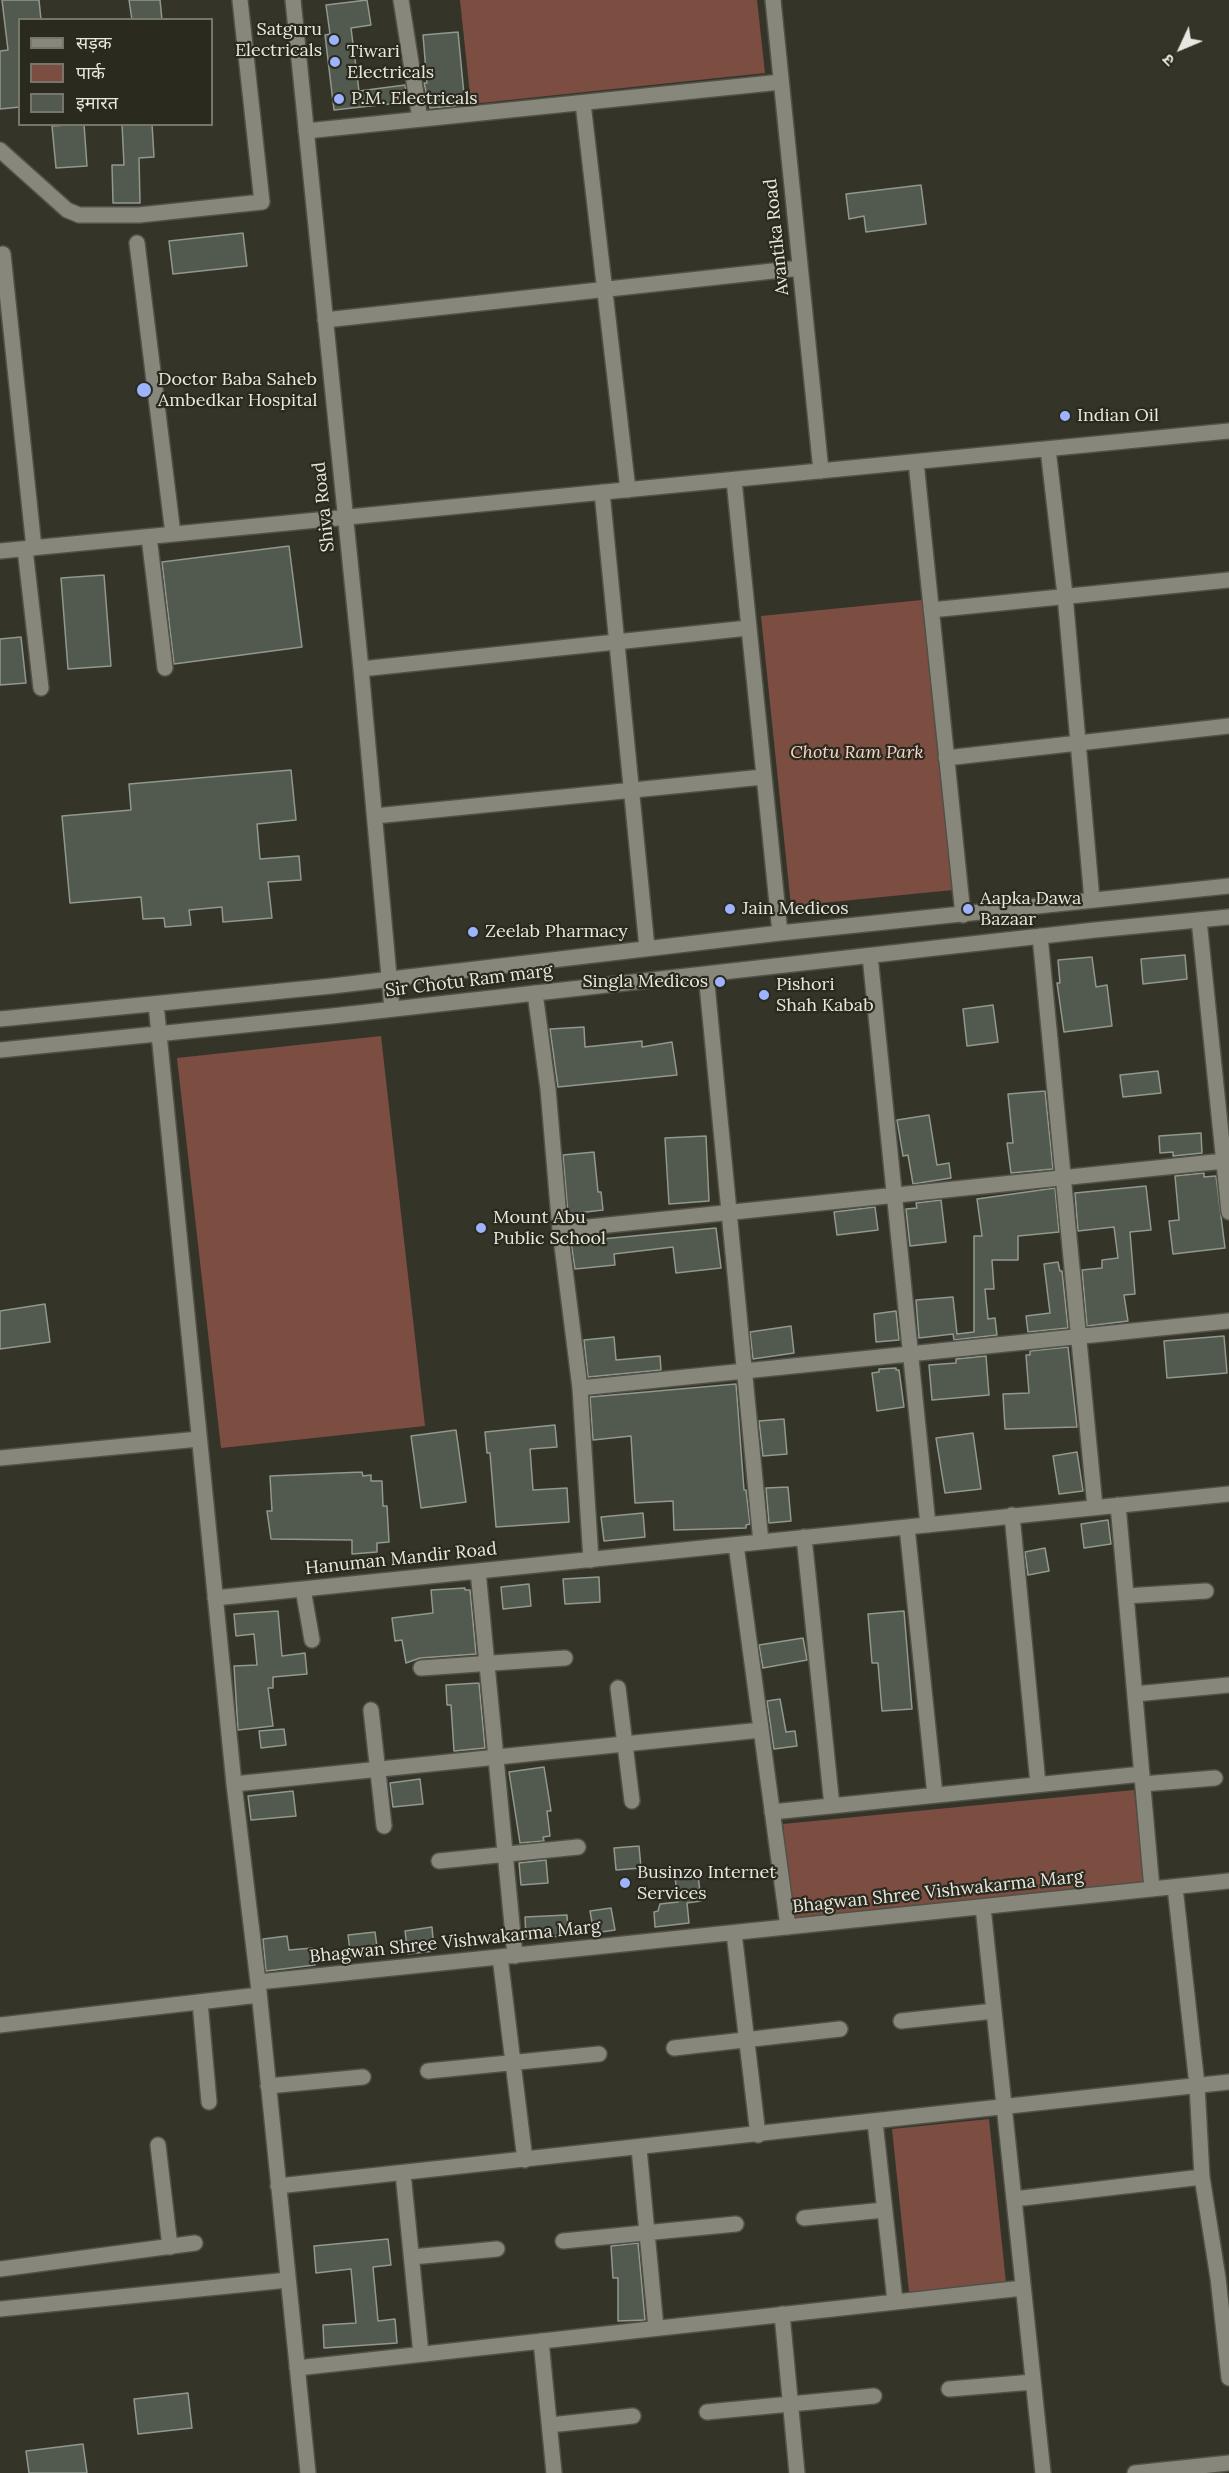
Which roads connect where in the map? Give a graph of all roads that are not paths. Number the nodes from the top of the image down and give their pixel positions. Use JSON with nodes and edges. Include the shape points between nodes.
{"nodes":[{"id":1,"x":240,"y":0,"type":"edge"},
{"id":2,"x":293,"y":0,"type":"edge"},
{"id":3,"x":401,"y":0,"type":"edge"},
{"id":4,"x":773,"y":0,"type":"edge"},
{"id":5,"x":782,"y":82,"type":"junction"},
{"id":6,"x":583,"y":103,"type":"junction"},
{"id":7,"x":420,"y":119,"type":"junction"},
{"id":8,"x":306,"y":131,"type":"junction"},
{"id":9,"x":0,"y":150,"type":"edge"},
{"id":10,"x":137,"y":243,"type":"dead end"},
{"id":11,"x":3,"y":254,"type":"dead end"},
{"id":12,"x":800,"y":268,"type":"junction"},
{"id":13,"x":605,"y":289,"type":"junction"},
{"id":14,"x":325,"y":320,"type":"junction"},
{"id":15,"x":1229,"y":431,"type":"edge"},
{"id":16,"x":1048,"y":448,"type":"junction"},
{"id":17,"x":916,"y":462,"type":"junction"},
{"id":18,"x":821,"y":471,"type":"junction"},
{"id":19,"x":734,"y":480,"type":"junction"},
{"id":20,"x":628,"y":490,"type":"junction"},
{"id":21,"x":602,"y":492,"type":"junction"},
{"id":22,"x":344,"y":518,"type":"junction"},
{"id":23,"x":173,"y":534,"type":"junction"},
{"id":24,"x":149,"y":537,"type":"junction"},
{"id":25,"x":29,"y":548,"type":"junction"},
{"id":26,"x":0,"y":551,"type":"edge"},
{"id":27,"x":1229,"y":580,"type":"edge"},
{"id":28,"x":1065,"y":595,"type":"junction"},
{"id":29,"x":931,"y":610,"type":"junction"},
{"id":30,"x":748,"y":628,"type":"junction"},
{"id":31,"x":616,"y":642,"type":"junction"},
{"id":32,"x":165,"y":668,"type":"dead end"},
{"id":33,"x":361,"y":669,"type":"junction"},
{"id":34,"x":41,"y":688,"type":"dead end"},
{"id":35,"x":1229,"y":726,"type":"edge"},
{"id":36,"x":1078,"y":742,"type":"junction"},
{"id":37,"x":946,"y":759,"type":"junction"},
{"id":38,"x":763,"y":777,"type":"junction"},
{"id":39,"x":631,"y":790,"type":"junction"},
{"id":40,"x":375,"y":816,"type":"junction"},
{"id":41,"x":1229,"y":886,"type":"edge"},
{"id":42,"x":1092,"y":900,"type":"junction"},
{"id":43,"x":963,"y":915,"type":"junction"},
{"id":44,"x":1229,"y":917,"type":"edge"},
{"id":45,"x":1199,"y":920,"type":"junction"},
{"id":46,"x":780,"y":933,"type":"junction"},
{"id":47,"x":1040,"y":936,"type":"junction"},
{"id":48,"x":647,"y":948,"type":"junction"},
{"id":49,"x":870,"y":956,"type":"junction"},
{"id":50,"x":706,"y":974,"type":"junction"},
{"id":51,"x":389,"y":980,"type":"junction"},
{"id":52,"x":535,"y":993,"type":"junction"},
{"id":53,"x":156,"y":1004,"type":"junction"},
{"id":54,"x":392,"y":1009,"type":"junction"},
{"id":55,"x":0,"y":1019,"type":"edge"},
{"id":56,"x":159,"y":1034,"type":"junction"},
{"id":57,"x":0,"y":1050,"type":"edge"},
{"id":58,"x":1224,"y":1161,"type":"junction"},
{"id":59,"x":1063,"y":1177,"type":"junction"},
{"id":60,"x":894,"y":1195,"type":"junction"},
{"id":61,"x":729,"y":1212,"type":"junction"},
{"id":62,"x":1229,"y":1212,"type":"edge"},
{"id":63,"x":560,"y":1230,"type":"junction"},
{"id":64,"x":1229,"y":1321,"type":"edge"},
{"id":65,"x":1078,"y":1337,"type":"junction"},
{"id":66,"x":910,"y":1354,"type":"junction"},
{"id":67,"x":743,"y":1371,"type":"junction"},
{"id":68,"x":580,"y":1388,"type":"junction"},
{"id":69,"x":199,"y":1439,"type":"junction"},
{"id":70,"x":0,"y":1458,"type":"edge"},
{"id":71,"x":1229,"y":1494,"type":"edge"},
{"id":72,"x":1118,"y":1505,"type":"junction"},
{"id":73,"x":1095,"y":1508,"type":"junction"},
{"id":74,"x":1012,"y":1515,"type":"junction"},
{"id":75,"x":927,"y":1525,"type":"junction"},
{"id":76,"x":907,"y":1527,"type":"junction"},
{"id":77,"x":804,"y":1538,"type":"junction"},
{"id":78,"x":761,"y":1542,"type":"junction"},
{"id":79,"x":736,"y":1545,"type":"junction"},
{"id":80,"x":591,"y":1560,"type":"junction"},
{"id":81,"x":478,"y":1570,"type":"junction"},
{"id":82,"x":303,"y":1589,"type":"junction"},
{"id":83,"x":1206,"y":1591,"type":"dead end"},
{"id":84,"x":1126,"y":1596,"type":"junction"},
{"id":85,"x":215,"y":1598,"type":"junction"},
{"id":86,"x":312,"y":1640,"type":"dead end"},
{"id":87,"x":565,"y":1658,"type":"dead end"},
{"id":88,"x":487,"y":1664,"type":"junction"},
{"id":89,"x":421,"y":1668,"type":"dead end"},
{"id":90,"x":1229,"y":1684,"type":"edge"},
{"id":91,"x":618,"y":1688,"type":"dead end"},
{"id":92,"x":1135,"y":1694,"type":"junction"},
{"id":93,"x":371,"y":1710,"type":"dead end"},
{"id":94,"x":761,"y":1730,"type":"junction"},
{"id":95,"x":625,"y":1744,"type":"junction"},
{"id":96,"x":496,"y":1757,"type":"junction"},
{"id":97,"x":377,"y":1769,"type":"junction"},
{"id":98,"x":1215,"y":1778,"type":"dead end"},
{"id":99,"x":1142,"y":1779,"type":"junction"},
{"id":100,"x":234,"y":1784,"type":"junction"},
{"id":101,"x":1038,"y":1784,"type":"junction"},
{"id":102,"x":935,"y":1795,"type":"junction"},
{"id":103,"x":632,"y":1802,"type":"dead end"},
{"id":104,"x":832,"y":1806,"type":"junction"},
{"id":105,"x":772,"y":1812,"type":"junction"},
{"id":106,"x":384,"y":1826,"type":"dead end"},
{"id":107,"x":578,"y":1847,"type":"dead end"},
{"id":108,"x":505,"y":1854,"type":"junction"},
{"id":109,"x":439,"y":1861,"type":"dead end"},
{"id":110,"x":1229,"y":1881,"type":"edge"},
{"id":111,"x":1175,"y":1887,"type":"junction"},
{"id":112,"x":1152,"y":1889,"type":"junction"},
{"id":113,"x":983,"y":1907,"type":"junction"},
{"id":114,"x":788,"y":1927,"type":"junction"},
{"id":115,"x":734,"y":1933,"type":"junction"},
{"id":116,"x":508,"y":1956,"type":"junction"},
{"id":117,"x":258,"y":1989,"type":"junction"},
{"id":118,"x":200,"y":2002,"type":"junction"},
{"id":119,"x":994,"y":2011,"type":"junction"},
{"id":120,"x":901,"y":2021,"type":"dead end"},
{"id":121,"x":0,"y":2025,"type":"edge"},
{"id":122,"x":840,"y":2029,"type":"dead end"},
{"id":123,"x":747,"y":2040,"type":"junction"},
{"id":124,"x":674,"y":2048,"type":"dead end"},
{"id":125,"x":599,"y":2054,"type":"dead end"},
{"id":126,"x":513,"y":2063,"type":"junction"},
{"id":127,"x":428,"y":2071,"type":"dead end"},
{"id":128,"x":363,"y":2076,"type":"dead end"},
{"id":129,"x":1229,"y":2082,"type":"edge"},
{"id":130,"x":1197,"y":2085,"type":"junction"},
{"id":131,"x":268,"y":2086,"type":"junction"},
{"id":132,"x":209,"y":2102,"type":"dead end"},
{"id":133,"x":1004,"y":2108,"type":"junction"},
{"id":134,"x":875,"y":2122,"type":"junction"},
{"id":135,"x":758,"y":2135,"type":"junction"},
{"id":136,"x":158,"y":2145,"type":"dead end"},
{"id":137,"x":639,"y":2148,"type":"junction"},
{"id":138,"x":525,"y":2160,"type":"junction"},
{"id":139,"x":403,"y":2173,"type":"junction"},
{"id":140,"x":1202,"y":2177,"type":"junction"},
{"id":141,"x":278,"y":2186,"type":"junction"},
{"id":142,"x":1014,"y":2199,"type":"junction"},
{"id":143,"x":884,"y":2210,"type":"junction"},
{"id":144,"x":804,"y":2218,"type":"dead end"},
{"id":145,"x":736,"y":2224,"type":"dead end"},
{"id":146,"x":646,"y":2233,"type":"junction"},
{"id":147,"x":563,"y":2241,"type":"dead end"},
{"id":148,"x":195,"y":2243,"type":"dead end"},
{"id":149,"x":170,"y":2247,"type":"junction"},
{"id":150,"x":497,"y":2249,"type":"dead end"},
{"id":151,"x":412,"y":2257,"type":"junction"},
{"id":152,"x":0,"y":2270,"type":"edge"},
{"id":153,"x":1223,"y":2277,"type":"edge"},
{"id":154,"x":288,"y":2280,"type":"junction"},
{"id":155,"x":1023,"y":2288,"type":"junction"},
{"id":156,"x":894,"y":2301,"type":"junction"},
{"id":157,"x":0,"y":2309,"type":"edge"},
{"id":158,"x":782,"y":2314,"type":"junction"},
{"id":159,"x":656,"y":2328,"type":"junction"},
{"id":160,"x":541,"y":2341,"type":"junction"},
{"id":161,"x":421,"y":2354,"type":"junction"},
{"id":162,"x":297,"y":2368,"type":"junction"},
{"id":163,"x":1229,"y":2378,"type":"edge"},
{"id":164,"x":1033,"y":2382,"type":"junction"},
{"id":165,"x":949,"y":2389,"type":"dead end"},
{"id":166,"x":874,"y":2396,"type":"dead end"},
{"id":167,"x":791,"y":2404,"type":"junction"},
{"id":168,"x":707,"y":2412,"type":"dead end"},
{"id":169,"x":633,"y":2416,"type":"dead end"},
{"id":170,"x":549,"y":2425,"type":"junction"},
{"id":171,"x":1229,"y":2463,"type":"edge"},
{"id":172,"x":308,"y":2473,"type":"edge"},
{"id":173,"x":554,"y":2473,"type":"edge"},
{"id":174,"x":797,"y":2473,"type":"edge"},
{"id":175,"x":1043,"y":2473,"type":"edge"},
{"id":176,"x":1135,"y":2473,"type":"edge"}],
"edges":[{"from":1,"to":9,"type":"street","via":[[262,202],[139,215],[79,215],[67,210]]},
{"from":2,"to":8,"type":"street","name":"Shiva Road"},
{"from":3,"to":7,"type":"street"},
{"from":4,"to":5,"type":"street","name":"Avantika Road"},
{"from":5,"to":6,"type":"street"},
{"from":5,"to":12,"type":"street","name":"Avantika Road"},
{"from":6,"to":7,"type":"street"},
{"from":6,"to":13,"type":"street"},
{"from":7,"to":8,"type":"street"},
{"from":8,"to":14,"type":"street","name":"Shiva Road"},
{"from":10,"to":23,"type":"street"},
{"from":11,"to":25,"type":"street"},
{"from":12,"to":13,"type":"street"},
{"from":12,"to":18,"type":"street","name":"Avantika Road"},
{"from":13,"to":14,"type":"street"},
{"from":13,"to":20,"type":"street"},
{"from":14,"to":22,"type":"street","name":"Shiva Road"},
{"from":15,"to":16,"type":"street"},
{"from":16,"to":17,"type":"street"},
{"from":16,"to":28,"type":"street"},
{"from":17,"to":18,"type":"street"},
{"from":17,"to":29,"type":"street"},
{"from":18,"to":19,"type":"street"},
{"from":19,"to":20,"type":"street"},
{"from":19,"to":30,"type":"street"},
{"from":20,"to":21,"type":"street"},
{"from":21,"to":22,"type":"street"},
{"from":21,"to":31,"type":"street"},
{"from":22,"to":23,"type":"street"},
{"from":22,"to":33,"type":"street","name":"Shiva Road"},
{"from":23,"to":24,"type":"street"},
{"from":24,"to":25,"type":"street"},
{"from":24,"to":32,"type":"street"},
{"from":25,"to":26,"type":"street"},
{"from":25,"to":34,"type":"street"},
{"from":27,"to":28,"type":"street"},
{"from":28,"to":29,"type":"street"},
{"from":28,"to":36,"type":"street"},
{"from":29,"to":37,"type":"street"},
{"from":30,"to":31,"type":"street"},
{"from":30,"to":38,"type":"street"},
{"from":31,"to":33,"type":"street"},
{"from":31,"to":39,"type":"street"},
{"from":33,"to":40,"type":"street","name":"Shiva Road"},
{"from":35,"to":36,"type":"street"},
{"from":36,"to":37,"type":"street"},
{"from":36,"to":42,"type":"street"},
{"from":37,"to":43,"type":"street"},
{"from":38,"to":39,"type":"street"},
{"from":38,"to":46,"type":"street"},
{"from":39,"to":40,"type":"street"},
{"from":39,"to":48,"type":"street"},
{"from":40,"to":51,"type":"street","name":"Shiva Road"},
{"from":41,"to":42,"type":"street","name":"Sir Chotu Ram marg"},
{"from":42,"to":43,"type":"street","name":"Sir Chotu Ram marg"},
{"from":43,"to":46,"type":"street","name":"Sir Chotu Ram marg"},
{"from":44,"to":45,"type":"street","name":"Sir Chotu Ram marg"},
{"from":45,"to":47,"type":"street","name":"Sir Chotu Ram marg"},
{"from":45,"to":58,"type":"street"},
{"from":46,"to":48,"type":"street","name":"Sir Chotu Ram marg"},
{"from":47,"to":49,"type":"street","name":"Sir Chotu Ram marg"},
{"from":47,"to":59,"type":"street"},
{"from":48,"to":51,"type":"street","name":"Sir Chotu Ram marg"},
{"from":49,"to":50,"type":"street","name":"Sir Chotu Ram marg"},
{"from":49,"to":60,"type":"street"},
{"from":50,"to":52,"type":"street","name":"Sir Chotu Ram marg"},
{"from":50,"to":61,"type":"street"},
{"from":51,"to":53,"type":"street","name":"Sir Chotu Ram marg"},
{"from":51,"to":54,"type":"street","name":"Shiva Road"},
{"from":52,"to":54,"type":"street","name":"Sir Chotu Ram marg"},
{"from":52,"to":63,"type":"street"},
{"from":53,"to":55,"type":"street","name":"Sir Chotu Ram marg"},
{"from":53,"to":56,"type":"street"},
{"from":54,"to":56,"type":"street","name":"Sir Chotu Ram marg"},
{"from":56,"to":57,"type":"street","name":"Sir Chotu Ram marg"},
{"from":56,"to":69,"type":"street"},
{"from":58,"to":59,"type":"street"},
{"from":58,"to":62,"type":"street"},
{"from":59,"to":60,"type":"street"},
{"from":59,"to":65,"type":"street"},
{"from":60,"to":61,"type":"street"},
{"from":60,"to":66,"type":"street"},
{"from":61,"to":63,"type":"street"},
{"from":61,"to":67,"type":"street"},
{"from":63,"to":68,"type":"street"},
{"from":64,"to":65,"type":"street"},
{"from":65,"to":66,"type":"street"},
{"from":65,"to":73,"type":"street"},
{"from":66,"to":67,"type":"street"},
{"from":66,"to":75,"type":"street"},
{"from":67,"to":68,"type":"street"},
{"from":67,"to":78,"type":"street"},
{"from":68,"to":80,"type":"street"},
{"from":69,"to":70,"type":"street"},
{"from":69,"to":85,"type":"street"},
{"from":71,"to":72,"type":"street","name":"Hanuman Mandir Road"},
{"from":72,"to":73,"type":"street","name":"Hanuman Mandir Road"},
{"from":72,"to":84,"type":"street"},
{"from":73,"to":74,"type":"street","name":"Hanuman Mandir Road"},
{"from":74,"to":75,"type":"street","name":"Hanuman Mandir Road"},
{"from":74,"to":101,"type":"street"},
{"from":75,"to":76,"type":"street","name":"Hanuman Mandir Road"},
{"from":76,"to":77,"type":"street","name":"Hanuman Mandir Road"},
{"from":76,"to":102,"type":"street"},
{"from":77,"to":78,"type":"street","name":"Hanuman Mandir Road"},
{"from":77,"to":104,"type":"street"},
{"from":78,"to":79,"type":"street","name":"Hanuman Mandir Road"},
{"from":79,"to":80,"type":"street","name":"Hanuman Mandir Road"},
{"from":79,"to":94,"type":"street"},
{"from":80,"to":81,"type":"street","name":"Hanuman Mandir Road"},
{"from":81,"to":82,"type":"street","name":"Hanuman Mandir Road"},
{"from":81,"to":88,"type":"street"},
{"from":82,"to":85,"type":"street","name":"Hanuman Mandir Road"},
{"from":82,"to":86,"type":"street"},
{"from":83,"to":84,"type":"street"},
{"from":84,"to":92,"type":"street"},
{"from":85,"to":100,"type":"street"},
{"from":87,"to":88,"type":"street"},
{"from":88,"to":89,"type":"street"},
{"from":88,"to":96,"type":"street"},
{"from":90,"to":92,"type":"street"},
{"from":91,"to":95,"type":"street"},
{"from":92,"to":99,"type":"street"},
{"from":93,"to":97,"type":"street"},
{"from":94,"to":95,"type":"street"},
{"from":94,"to":105,"type":"street"},
{"from":95,"to":96,"type":"street"},
{"from":95,"to":103,"type":"street"},
{"from":96,"to":97,"type":"street"},
{"from":96,"to":108,"type":"street"},
{"from":97,"to":100,"type":"street"},
{"from":97,"to":106,"type":"street"},
{"from":98,"to":99,"type":"street"},
{"from":99,"to":101,"type":"street"},
{"from":99,"to":112,"type":"street"},
{"from":100,"to":117,"type":"street"},
{"from":101,"to":102,"type":"street"},
{"from":102,"to":104,"type":"street"},
{"from":104,"to":105,"type":"street"},
{"from":105,"to":114,"type":"street"},
{"from":107,"to":108,"type":"street"},
{"from":108,"to":109,"type":"street"},
{"from":108,"to":116,"type":"street"},
{"from":110,"to":111,"type":"street","name":"Bhagwan Shree Vishwakarma Marg"},
{"from":111,"to":112,"type":"street","name":"Bhagwan Shree Vishwakarma Marg"},
{"from":111,"to":130,"type":"street"},
{"from":112,"to":113,"type":"street","name":"Bhagwan Shree Vishwakarma Marg"},
{"from":113,"to":114,"type":"street","name":"Bhagwan Shree Vishwakarma Marg"},
{"from":113,"to":119,"type":"street"},
{"from":114,"to":115,"type":"street","name":"Bhagwan Shree Vishwakarma Marg"},
{"from":115,"to":116,"type":"street","name":"Bhagwan Shree Vishwakarma Marg"},
{"from":115,"to":123,"type":"street"},
{"from":116,"to":117,"type":"street","name":"Bhagwan Shree Vishwakarma Marg"},
{"from":116,"to":126,"type":"street"},
{"from":117,"to":118,"type":"street","name":"Bhagwan Shree Vishwakarma Marg"},
{"from":117,"to":131,"type":"street"},
{"from":118,"to":121,"type":"street","name":"Bhagwan Shree Vishwakarma Marg"},
{"from":118,"to":132,"type":"street"},
{"from":119,"to":120,"type":"street"},
{"from":119,"to":133,"type":"street"},
{"from":122,"to":123,"type":"street"},
{"from":123,"to":124,"type":"street"},
{"from":123,"to":135,"type":"street"},
{"from":125,"to":126,"type":"street"},
{"from":126,"to":127,"type":"street"},
{"from":126,"to":138,"type":"street"},
{"from":128,"to":131,"type":"street"},
{"from":129,"to":130,"type":"street"},
{"from":130,"to":133,"type":"street"},
{"from":130,"to":140,"type":"street"},
{"from":131,"to":141,"type":"street"},
{"from":133,"to":134,"type":"street"},
{"from":133,"to":142,"type":"street"},
{"from":134,"to":135,"type":"street"},
{"from":134,"to":143,"type":"street"},
{"from":135,"to":137,"type":"street"},
{"from":136,"to":149,"type":"street"},
{"from":137,"to":138,"type":"street"},
{"from":137,"to":146,"type":"street"},
{"from":138,"to":139,"type":"street"},
{"from":139,"to":141,"type":"street"},
{"from":139,"to":151,"type":"street"},
{"from":140,"to":142,"type":"street"},
{"from":140,"to":153,"type":"street"},
{"from":141,"to":154,"type":"street"},
{"from":142,"to":155,"type":"street"},
{"from":143,"to":144,"type":"street"},
{"from":143,"to":156,"type":"street"},
{"from":145,"to":146,"type":"street"},
{"from":146,"to":147,"type":"street"},
{"from":146,"to":159,"type":"street"},
{"from":148,"to":149,"type":"street"},
{"from":149,"to":152,"type":"street"},
{"from":150,"to":151,"type":"street"},
{"from":151,"to":161,"type":"street"},
{"from":153,"to":163,"type":"street"},
{"from":154,"to":157,"type":"street"},
{"from":154,"to":162,"type":"street"},
{"from":155,"to":156,"type":"street"},
{"from":155,"to":164,"type":"street"},
{"from":156,"to":158,"type":"street"},
{"from":158,"to":159,"type":"street"},
{"from":158,"to":167,"type":"street"},
{"from":159,"to":160,"type":"street"},
{"from":160,"to":161,"type":"street"},
{"from":160,"to":170,"type":"street"},
{"from":161,"to":162,"type":"street"},
{"from":162,"to":172,"type":"street"},
{"from":164,"to":165,"type":"street"},
{"from":164,"to":175,"type":"street"},
{"from":166,"to":167,"type":"street"},
{"from":167,"to":168,"type":"street"},
{"from":167,"to":174,"type":"street"},
{"from":169,"to":170,"type":"street"},
{"from":170,"to":173,"type":"street"},
{"from":171,"to":176,"type":"street"}]}
